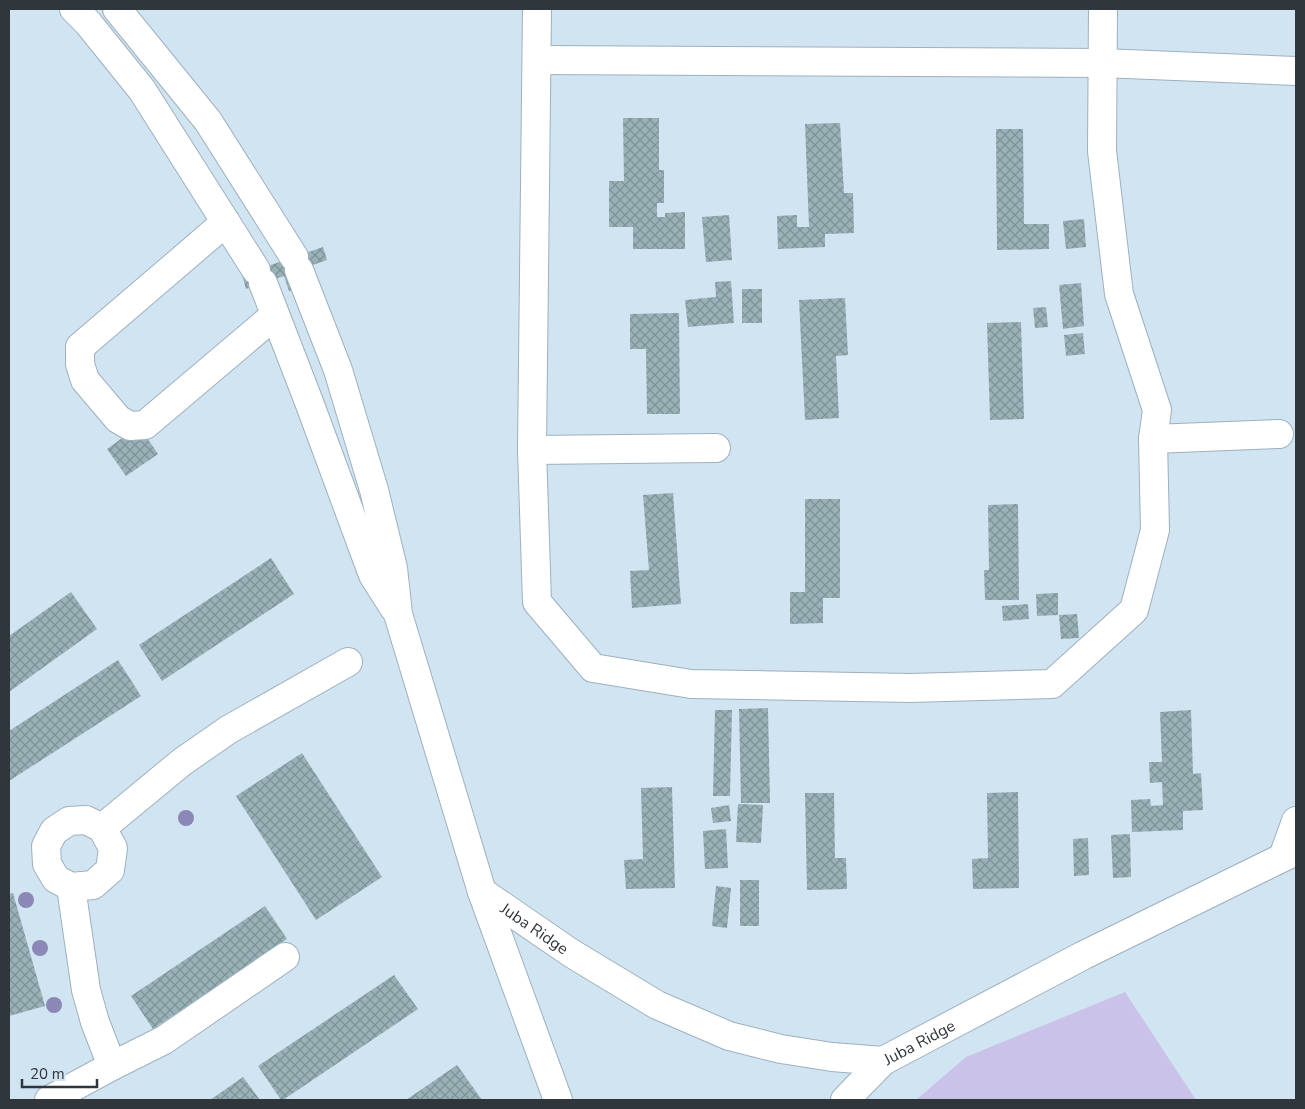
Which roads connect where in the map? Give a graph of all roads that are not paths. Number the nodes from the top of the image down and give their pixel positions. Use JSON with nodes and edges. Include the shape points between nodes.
{"nodes":[{"id":1,"x":74,"y":9,"type":"edge"},
{"id":2,"x":116,"y":9,"type":"edge"},
{"id":3,"x":537,"y":9,"type":"edge"},
{"id":4,"x":1103,"y":9,"type":"edge"},
{"id":5,"x":537,"y":60,"type":"junction"},
{"id":6,"x":1102,"y":63,"type":"junction"},
{"id":7,"x":1296,"y":71,"type":"edge"},
{"id":8,"x":226,"y":222,"type":"junction"},
{"id":9,"x":275,"y":315,"type":"junction"},
{"id":10,"x":1279,"y":434,"type":"dead end"},
{"id":11,"x":1153,"y":440,"type":"junction"},
{"id":12,"x":716,"y":448,"type":"dead end"},
{"id":13,"x":532,"y":450,"type":"junction"},
{"id":14,"x":398,"y":614,"type":"junction"},
{"id":15,"x":348,"y":662,"type":"dead end"},
{"id":16,"x":1296,"y":821,"type":"edge"},
{"id":17,"x":102,"y":828,"type":"junction"},
{"id":18,"x":1290,"y":854,"type":"edge"},
{"id":19,"x":71,"y":887,"type":"junction"},
{"id":20,"x":482,"y":892,"type":"junction"},
{"id":21,"x":285,"y":957,"type":"dead end"},
{"id":22,"x":883,"y":1061,"type":"junction"},
{"id":23,"x":112,"y":1066,"type":"junction"},
{"id":24,"x":49,"y":1100,"type":"edge"},
{"id":25,"x":558,"y":1100,"type":"edge"},
{"id":26,"x":844,"y":1100,"type":"edge"}],
"edges":[{"from":1,"to":8,"type":"street","via":[[142,90]]},
{"from":2,"to":14,"type":"street","via":[[208,121],[296,263],[338,370],[374,490],[393,568]]},
{"from":3,"to":5,"type":"street"},
{"from":4,"to":6,"type":"street"},
{"from":5,"to":6,"type":"street"},
{"from":5,"to":13,"type":"street"},
{"from":6,"to":7,"type":"street"},
{"from":6,"to":11,"type":"street","via":[[1102,152],[1119,294],[1157,410]]},
{"from":8,"to":9,"type":"street","via":[[259,277]]},
{"from":8,"to":9,"type":"street","via":[[80,347],[80,364],[86,380],[118,419],[130,426],[145,425]]},
{"from":9,"to":14,"type":"street","via":[[373,575]]},
{"from":10,"to":11,"type":"street"},
{"from":11,"to":13,"type":"street","via":[[1155,530],[1134,610],[1052,684],[910,688],[691,684],[593,668],[537,602]]},
{"from":12,"to":13,"type":"street"},
{"from":14,"to":20,"type":"street"},
{"from":15,"to":17,"type":"street","via":[[228,730],[182,762]]},
{"from":16,"to":18,"type":"street"},
{"from":17,"to":19,"type":"street","via":[[113,848],[110,870],[93,885]]},
{"from":17,"to":19,"type":"street","via":[[86,820],[69,822],[54,831],[46,846],[47,864],[56,879]]},
{"from":18,"to":22,"type":"street","name":"Juba Ridge","via":[[1084,955]]},
{"from":19,"to":23,"type":"street","via":[[86,990]]},
{"from":20,"to":22,"type":"street","name":"Juba Ridge","via":[[571,953],[657,1005],[720,1032],[781,1049]]},
{"from":20,"to":25,"type":"street"},
{"from":21,"to":23,"type":"street","via":[[164,1040]]},
{"from":22,"to":26,"type":"street"},
{"from":23,"to":24,"type":"street"}]}
